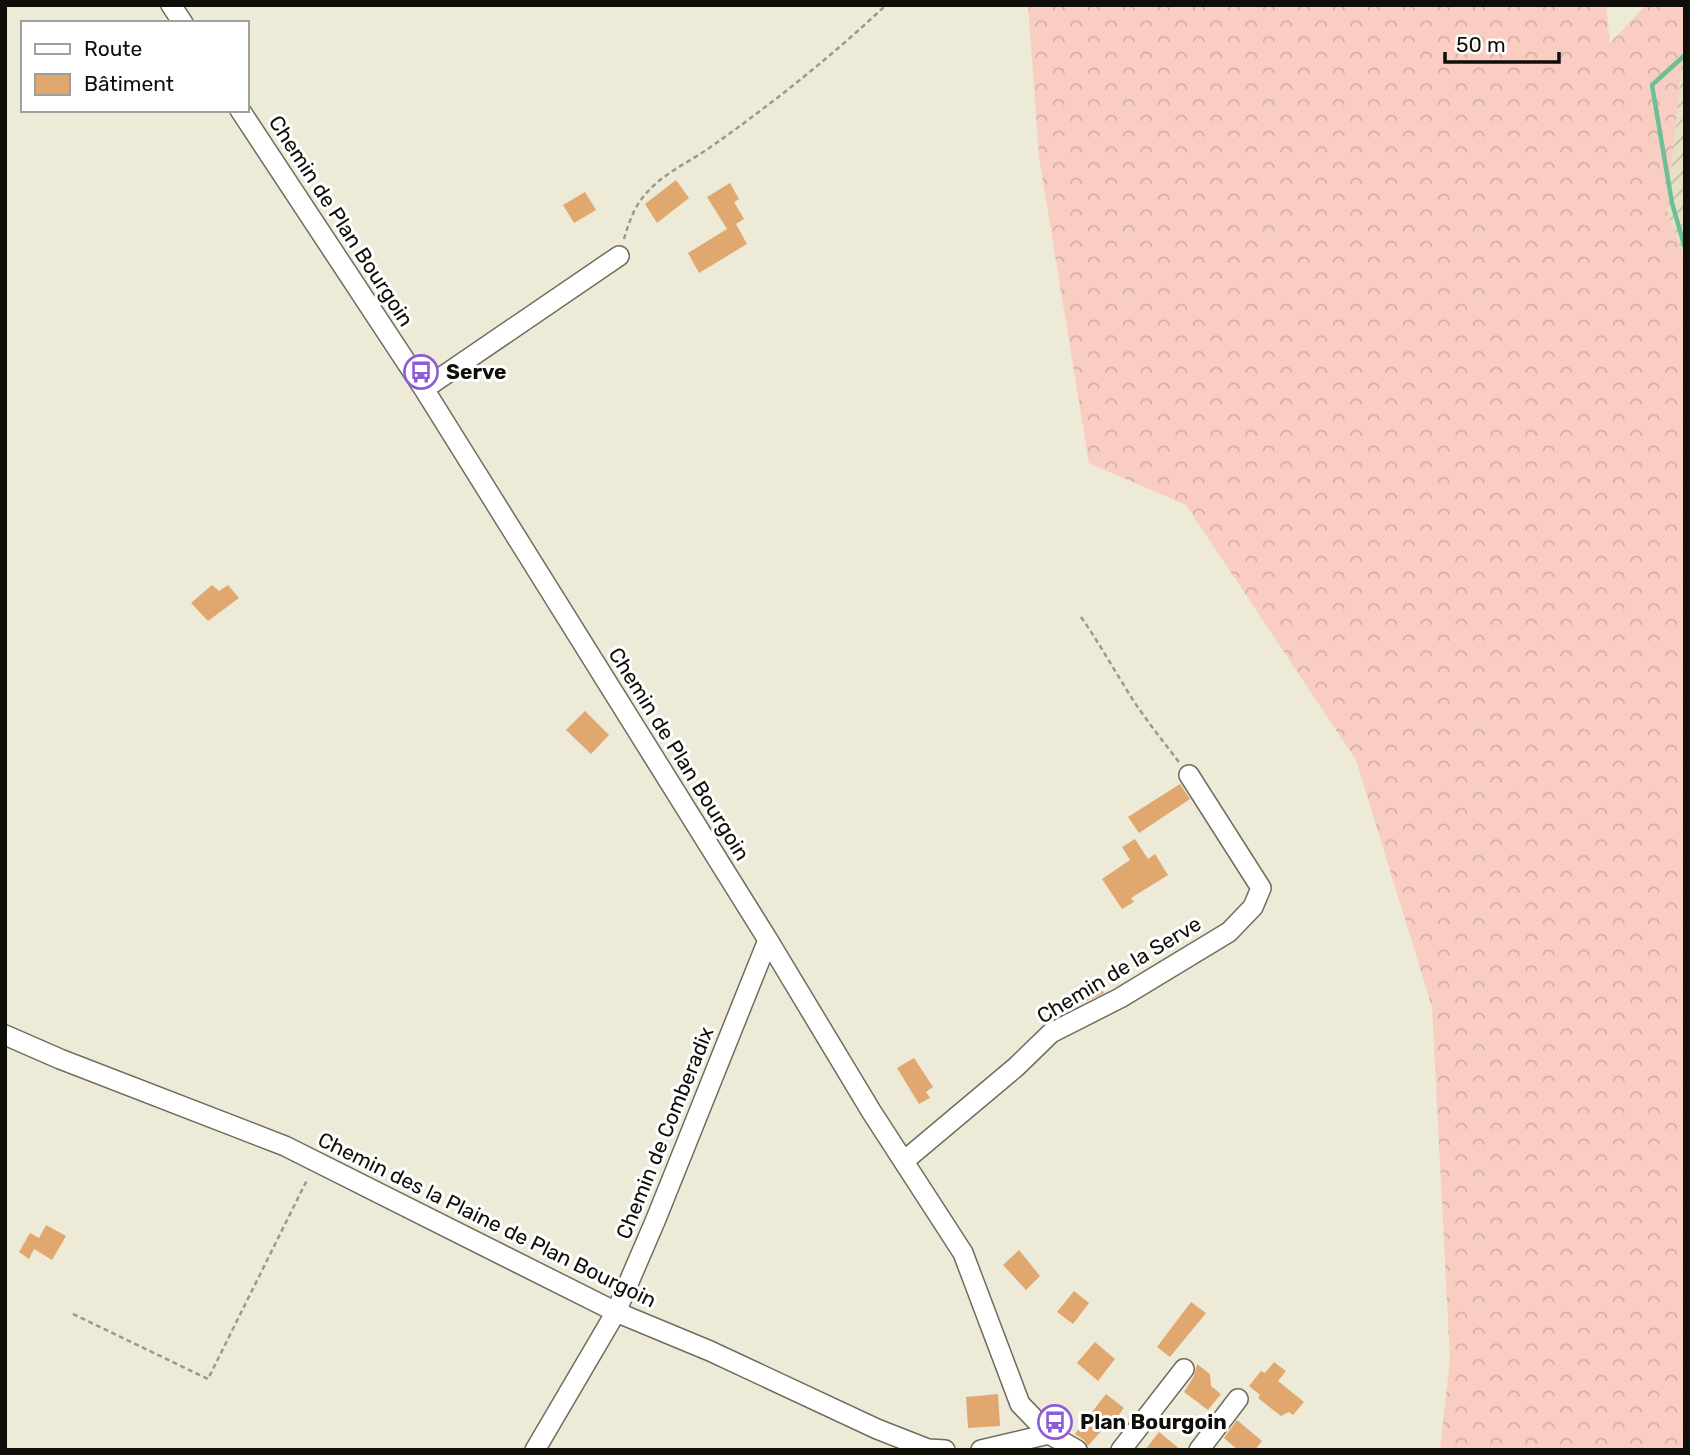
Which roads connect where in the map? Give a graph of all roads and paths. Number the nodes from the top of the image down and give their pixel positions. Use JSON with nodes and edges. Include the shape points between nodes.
{"nodes":[{"id":1,"x":171,"y":5,"type":"edge"},
{"id":2,"x":886,"y":5,"type":"edge"},
{"id":3,"x":182,"y":21,"type":"edge"},
{"id":4,"x":241,"y":112,"type":"edge"},
{"id":5,"x":619,"y":256,"type":"joint"},
{"id":6,"x":424,"y":389,"type":"junction"},
{"id":7,"x":1081,"y":617,"type":"dead end"},
{"id":8,"x":1189,"y":775,"type":"joint"},
{"id":9,"x":768,"y":940,"type":"junction"},
{"id":10,"x":5,"y":1035,"type":"edge"},
{"id":11,"x":904,"y":1161,"type":"junction"},
{"id":12,"x":316,"y":1162,"type":"junction"},
{"id":13,"x":616,"y":1312,"type":"junction"},
{"id":14,"x":73,"y":1314,"type":"dead end"},
{"id":15,"x":1184,"y":1369,"type":"dead end"},
{"id":16,"x":1238,"y":1399,"type":"dead end"},
{"id":17,"x":1049,"y":1434,"type":"junction"},
{"id":18,"x":535,"y":1450,"type":"edge"},
{"id":19,"x":945,"y":1450,"type":"edge"},
{"id":20,"x":981,"y":1450,"type":"edge"},
{"id":21,"x":1077,"y":1450,"type":"edge"},
{"id":22,"x":1121,"y":1450,"type":"edge"},
{"id":23,"x":1199,"y":1450,"type":"edge"}],
"edges":[{"from":1,"to":3,"type":"street"},
{"from":2,"to":5,"type":"path","via":[[783,93],[665,176],[644,196],[626,230]]},
{"from":4,"to":6,"type":"street","name":"Chemin de Plan Bourgoin"},
{"from":5,"to":6,"type":"street"},
{"from":6,"to":9,"type":"street","name":"Chemin de Plan Bourgoin"},
{"from":7,"to":8,"type":"path","via":[[1151,726]]},
{"from":8,"to":11,"type":"street","name":"Chemin de la Serve","via":[[1261,888],[1253,907],[1229,932],[1120,998],[1051,1033]]},
{"from":9,"to":11,"type":"street","name":"Chemin de Plan Bourgoin"},
{"from":9,"to":13,"type":"street","name":"Chemin de Comberadix"},
{"from":10,"to":12,"type":"street","name":"Chemin des la Plaine de Plan Bourgoin"},
{"from":11,"to":17,"type":"street","name":"Chemin de Plan Bourgoin","via":[[963,1253],[1020,1404]]},
{"from":12,"to":13,"type":"street","name":"Chemin des la Plaine de Plan Bourgoin"},
{"from":12,"to":14,"type":"path","via":[[208,1379]]},
{"from":13,"to":18,"type":"street","name":"Chemin de Comberadix"},
{"from":13,"to":19,"type":"street","name":"Chemin des la Plaine de Plan Bourgoin","via":[[877,1429],[928,1449]]},
{"from":15,"to":22,"type":"street"},
{"from":16,"to":23,"type":"street"},
{"from":17,"to":20,"type":"street"},
{"from":17,"to":21,"type":"street","name":"Chemin de Plan Bourgoin"}]}
